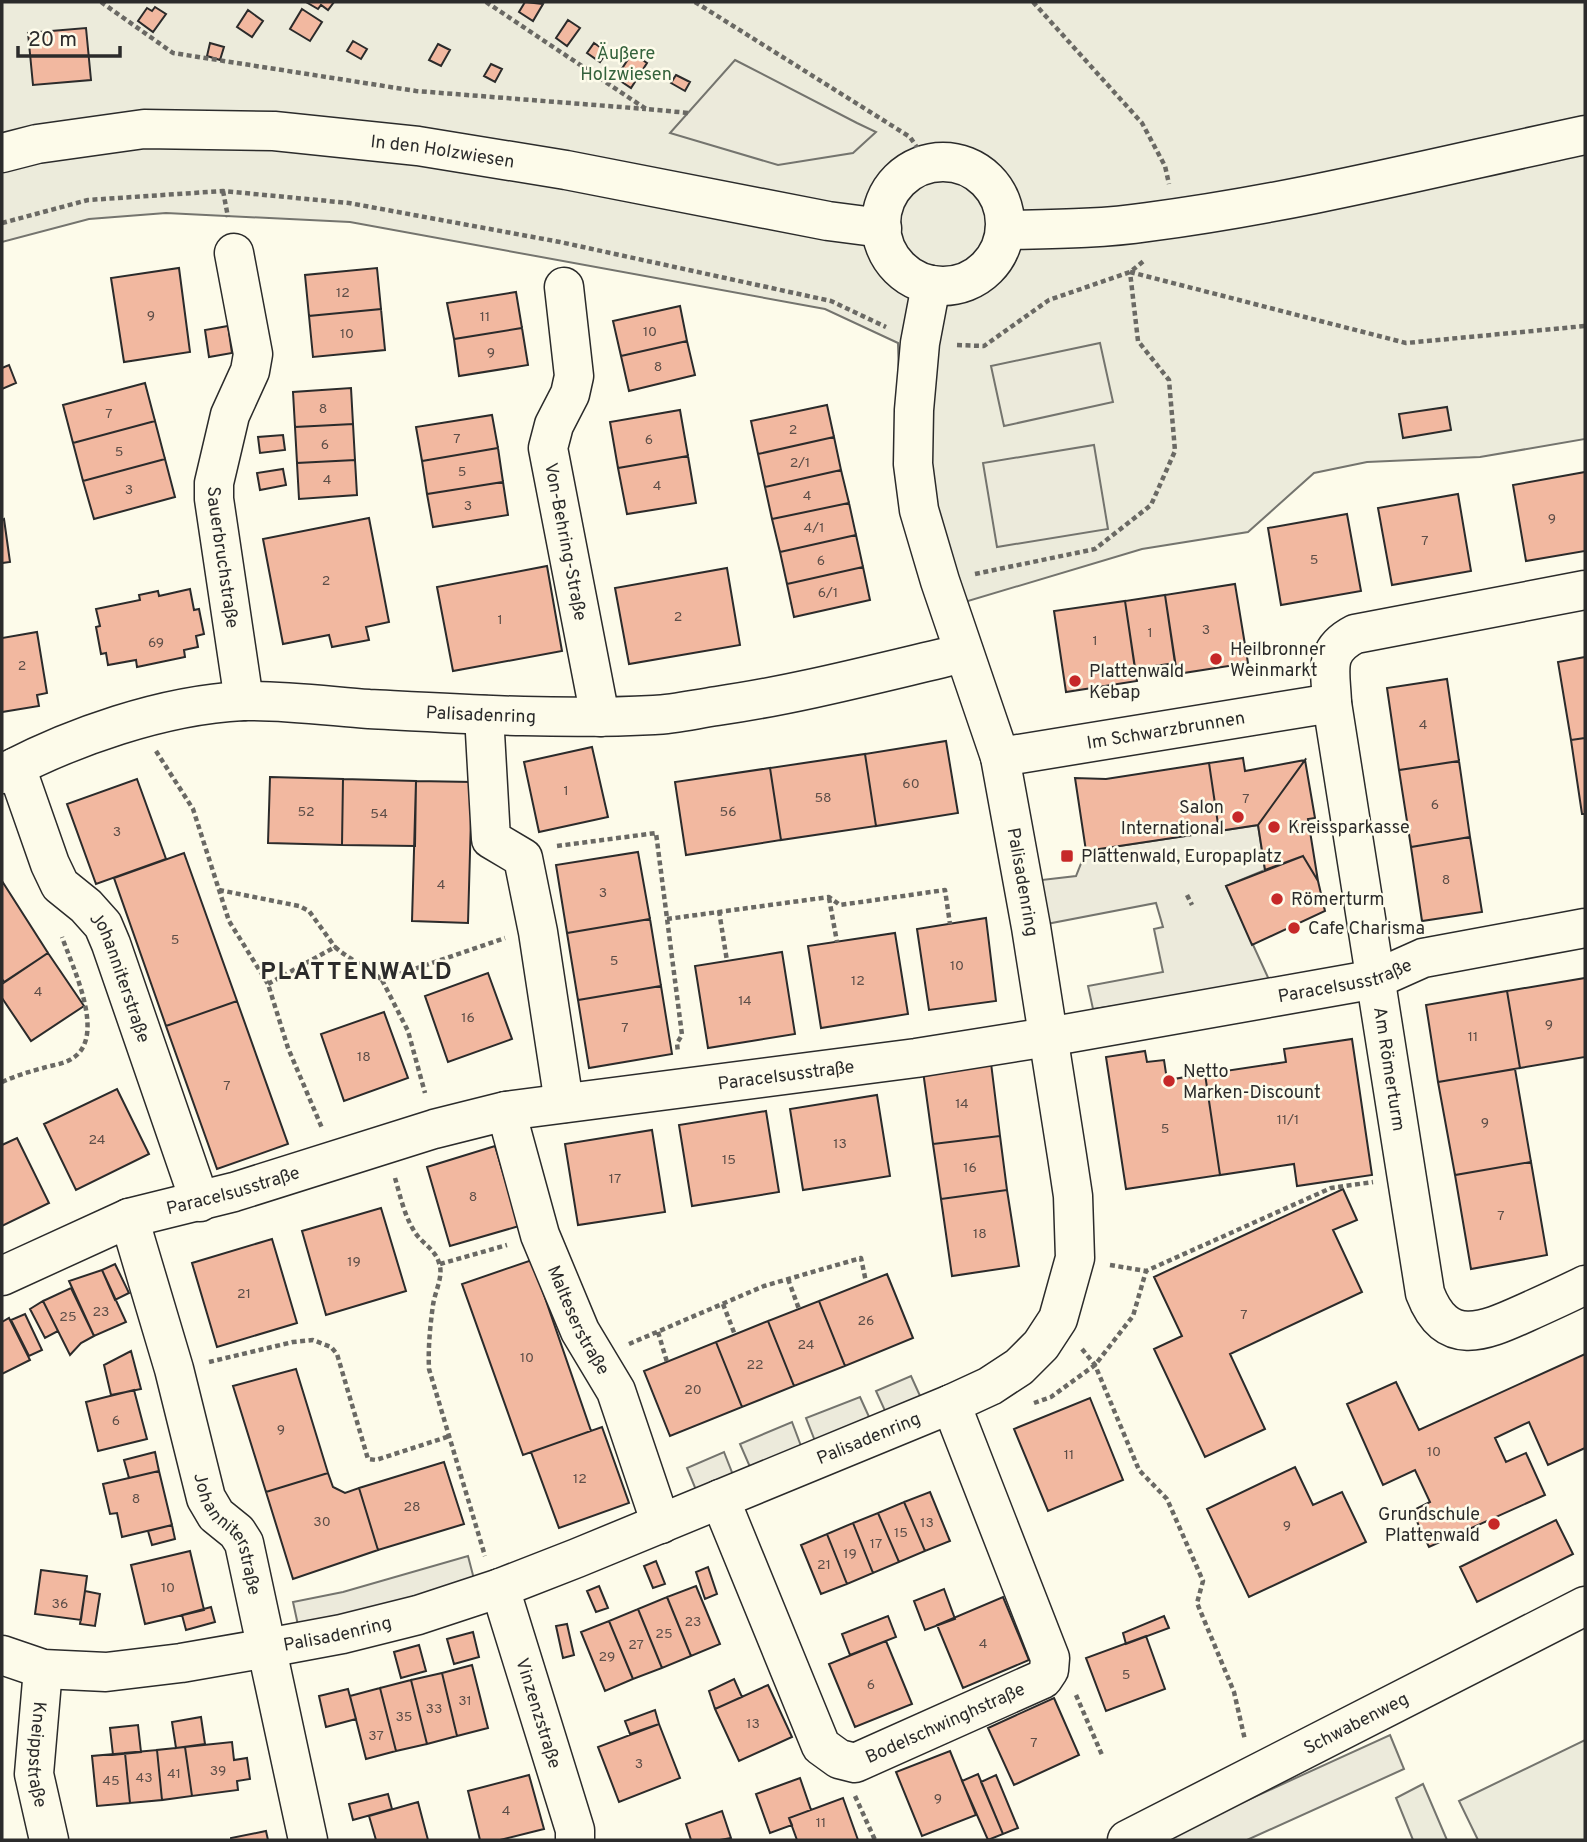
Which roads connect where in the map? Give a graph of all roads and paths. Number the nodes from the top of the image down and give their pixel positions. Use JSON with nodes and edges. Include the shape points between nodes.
{"nodes":[{"id":1,"x":100,"y":2,"type":"edge"},
{"id":2,"x":486,"y":2,"type":"edge"},
{"id":3,"x":695,"y":2,"type":"edge"},
{"id":4,"x":1033,"y":2,"type":"edge"},
{"id":5,"x":646,"y":110,"type":"junction"},
{"id":6,"x":689,"y":113,"type":"dead end"},
{"id":7,"x":1585,"y":135,"type":"edge"},
{"id":8,"x":2,"y":153,"type":"edge"},
{"id":9,"x":928,"y":164,"type":"junction"},
{"id":10,"x":1178,"y":217,"type":"junction"},
{"id":11,"x":2,"y":223,"type":"edge"},
{"id":12,"x":882,"y":228,"type":"junction"},
{"id":13,"x":1005,"y":230,"type":"junction"},
{"id":14,"x":234,"y":253,"type":"dead end"},
{"id":15,"x":1130,"y":272,"type":"junction"},
{"id":16,"x":931,"y":285,"type":"junction"},
{"id":17,"x":564,"y":287,"type":"dead end"},
{"id":18,"x":1585,"y":326,"type":"edge"},
{"id":19,"x":920,"y":343,"type":"junction"},
{"id":20,"x":940,"y":581,"type":"junction"},
{"id":21,"x":1585,"y":590,"type":"edge"},
{"id":22,"x":964,"y":653,"type":"junction"},
{"id":23,"x":244,"y":701,"type":"junction"},
{"id":24,"x":1332,"y":703,"type":"junction"},
{"id":25,"x":484,"y":715,"type":"junction"},
{"id":26,"x":600,"y":717,"type":"junction"},
{"id":27,"x":136,"y":721,"type":"junction"},
{"id":28,"x":1000,"y":757,"type":"junction"},
{"id":29,"x":9,"y":770,"type":"edge"},
{"id":30,"x":549,"y":846,"type":"dead end"},
{"id":31,"x":60,"y":885,"type":"junction"},
{"id":32,"x":218,"y":890,"type":"junction"},
{"id":33,"x":1187,"y":895,"type":"dead end"},
{"id":34,"x":829,"y":897,"type":"junction"},
{"id":35,"x":1192,"y":905,"type":"dead end"},
{"id":36,"x":719,"y":911,"type":"junction"},
{"id":37,"x":667,"y":919,"type":"junction"},
{"id":38,"x":950,"y":924,"type":"dead end"},
{"id":39,"x":1585,"y":928,"type":"edge"},
{"id":40,"x":538,"y":933,"type":"junction"},
{"id":41,"x":838,"y":942,"type":"dead end"},
{"id":42,"x":335,"y":947,"type":"junction"},
{"id":43,"x":727,"y":961,"type":"dead end"},
{"id":44,"x":1376,"y":979,"type":"junction"},
{"id":45,"x":382,"y":980,"type":"junction"},
{"id":46,"x":268,"y":984,"type":"junction"},
{"id":47,"x":1048,"y":1037,"type":"junction"},
{"id":48,"x":2,"y":1082,"type":"edge"},
{"id":49,"x":683,"y":1088,"type":"junction"},
{"id":50,"x":564,"y":1103,"type":"junction"},
{"id":51,"x":506,"y":1111,"type":"junction"},
{"id":52,"x":434,"y":1129,"type":"junction"},
{"id":53,"x":383,"y":1144,"type":"junction"},
{"id":54,"x":335,"y":1159,"type":"junction"},
{"id":55,"x":1406,"y":1177,"type":"junction"},
{"id":56,"x":200,"y":1202,"type":"junction"},
{"id":57,"x":129,"y":1218,"type":"junction"},
{"id":58,"x":540,"y":1235,"type":"junction"},
{"id":59,"x":1075,"y":1258,"type":"junction"},
{"id":60,"x":440,"y":1264,"type":"junction"},
{"id":61,"x":2,"y":1276,"type":"edge"},
{"id":62,"x":788,"y":1279,"type":"junction"},
{"id":63,"x":866,"y":1282,"type":"dead end"},
{"id":64,"x":1585,"y":1286,"type":"edge"},
{"id":65,"x":723,"y":1304,"type":"junction"},
{"id":66,"x":799,"y":1309,"type":"dead end"},
{"id":67,"x":1058,"y":1319,"type":"junction"},
{"id":68,"x":658,"y":1332,"type":"junction"},
{"id":69,"x":735,"y":1335,"type":"dead end"},
{"id":70,"x":233,"y":1357,"type":"dead end"},
{"id":71,"x":596,"y":1358,"type":"junction"},
{"id":72,"x":667,"y":1362,"type":"dead end"},
{"id":73,"x":951,"y":1404,"type":"junction"},
{"id":74,"x":450,"y":1436,"type":"junction"},
{"id":75,"x":720,"y":1499,"type":"junction"},
{"id":76,"x":661,"y":1524,"type":"junction"},
{"id":77,"x":498,"y":1589,"type":"junction"},
{"id":78,"x":1585,"y":1606,"type":"edge"},
{"id":79,"x":267,"y":1648,"type":"junction"},
{"id":80,"x":2,"y":1655,"type":"edge"},
{"id":81,"x":43,"y":1669,"type":"junction"},
{"id":82,"x":1049,"y":1671,"type":"junction"},
{"id":83,"x":1101,"y":1755,"type":"dead end"},
{"id":84,"x":855,"y":1763,"type":"junction"},
{"id":85,"x":1253,"y":1775,"type":"junction"},
{"id":86,"x":49,"y":1840,"type":"edge"},
{"id":87,"x":308,"y":1840,"type":"edge"},
{"id":88,"x":575,"y":1840,"type":"edge"},
{"id":89,"x":875,"y":1840,"type":"edge"},
{"id":90,"x":1127,"y":1840,"type":"edge"}],
"edges":[{"from":1,"to":5,"type":"path","via":[[173,53],[415,91]]},
{"from":2,"to":5,"type":"path"},
{"from":3,"to":9,"type":"path","via":[[910,137]]},
{"from":4,"to":10,"type":"path","via":[[1142,123],[1164,166]]},
{"from":5,"to":6,"type":"path"},
{"from":7,"to":10,"type":"street"},
{"from":8,"to":12,"type":"street","name":"In den Holzwiesen","via":[[144,129],[274,131],[432,148]]},
{"from":9,"to":12,"type":"street","via":[[894,186],[886,199]]},
{"from":9,"to":13,"type":"street","via":[[951,163],[970,169],[991,186],[1003,209]]},
{"from":10,"to":13,"type":"street","via":[[1086,228]]},
{"from":11,"to":19,"type":"path","via":[[88,200],[223,191],[349,203],[560,242],[831,301]]},
{"from":12,"to":16,"type":"street","via":[[885,249],[898,267]]},
{"from":13,"to":16,"type":"street","via":[[989,267],[972,279]]},
{"from":14,"to":23,"type":"street","name":"Sauerbruchstraße","via":[[253,354],[230,415],[214,499]]},
{"from":15,"to":18,"type":"path","via":[[1406,343]]},
{"from":15,"to":19,"type":"path","via":[[1049,300],[984,346]]},
{"from":15,"to":20,"type":"path","via":[[1138,341],[1169,380],[1175,451],[1151,505],[1095,549]]},
{"from":16,"to":19,"type":"street","name":"Palisadenring"},
{"from":17,"to":26,"type":"street","name":"Von-Behring-Straße","via":[[574,376],[548,448]]},
{"from":19,"to":20,"type":"street","name":"Palisadenring","via":[[913,464],[919,510]]},
{"from":20,"to":22,"type":"street","name":"Palisadenring"},
{"from":21,"to":24,"type":"street","name":"Am Römerturm","via":[[1355,634],[1340,642],[1330,658]]},
{"from":22,"to":26,"type":"street","name":"Palisadenring","via":[[768,699],[657,715]]},
{"from":22,"to":28,"type":"street","name":"Palisadenring"},
{"from":23,"to":25,"type":"street","name":"Palisadenring"},
{"from":23,"to":27,"type":"street","name":"Palisadenring"},
{"from":24,"to":28,"type":"street","name":"Im Schwarzbrunnen"},
{"from":24,"to":44,"type":"street","name":"Am Römerturm"},
{"from":25,"to":26,"type":"street","name":"Palisadenring"},
{"from":25,"to":40,"type":"street","via":[[491,839],[523,858]]},
{"from":27,"to":29,"type":"street","name":"Palisadenring"},
{"from":27,"to":32,"type":"path","via":[[193,809]]},
{"from":28,"to":47,"type":"street","name":"Palisadenring"},
{"from":29,"to":31,"type":"street","name":"Johanniterstraße"},
{"from":30,"to":37,"type":"path","via":[[656,833]]},
{"from":31,"to":48,"type":"path","via":[[50,899],[87,1010],[88,1031],[82,1050],[72,1059]]},
{"from":31,"to":56,"type":"street","name":"Johanniterstraße","via":[[103,925]]},
{"from":32,"to":42,"type":"path","via":[[299,906],[309,911]]},
{"from":32,"to":46,"type":"path","via":[[229,921]]},
{"from":33,"to":35,"type":"path"},
{"from":34,"to":36,"type":"path"},
{"from":34,"to":38,"type":"path","via":[[840,905],[945,890]]},
{"from":34,"to":41,"type":"path"},
{"from":36,"to":37,"type":"path"},
{"from":36,"to":43,"type":"path"},
{"from":37,"to":49,"type":"path","via":[[682,1035],[677,1043]]},
{"from":39,"to":44,"type":"street","name":"Paracelsusstraße","via":[[1423,958]]},
{"from":40,"to":45,"type":"path","via":[[499,939]]},
{"from":40,"to":50,"type":"street"},
{"from":42,"to":45,"type":"path"},
{"from":42,"to":46,"type":"path"},
{"from":44,"to":47,"type":"street","name":"Paracelsusstraße"},
{"from":44,"to":55,"type":"street","name":"Am Römerturm"},
{"from":45,"to":52,"type":"path","via":[[408,1031]]},
{"from":46,"to":54,"type":"path","via":[[288,1048]]},
{"from":47,"to":49,"type":"street","name":"Paracelsusstraße"},
{"from":47,"to":59,"type":"street","name":"Palisadenring","via":[[1073,1196]]},
{"from":49,"to":50,"type":"street","name":"Paracelsusstraße"},
{"from":50,"to":51,"type":"street","name":"Paracelsusstraße"},
{"from":51,"to":52,"type":"street","name":"Paracelsusstraße"},
{"from":51,"to":58,"type":"street","name":"Malteserstraße"},
{"from":52,"to":53,"type":"street","name":"Paracelsusstraße"},
{"from":53,"to":54,"type":"street","name":"Paracelsusstraße"},
{"from":53,"to":60,"type":"path","via":[[412,1228]]},
{"from":54,"to":56,"type":"street","name":"Paracelsusstraße"},
{"from":55,"to":59,"type":"path","via":[[1331,1188],[1146,1271]]},
{"from":55,"to":64,"type":"street","name":"Am Römerturm","via":[[1425,1293],[1441,1320],[1463,1330],[1490,1329]]},
{"from":56,"to":57,"type":"street","name":"Paracelsusstraße"},
{"from":57,"to":61,"type":"street","name":"Paracelsusstraße"},
{"from":57,"to":79,"type":"street","name":"Johanniterstraße","via":[[206,1498],[216,1516],[244,1543]]},
{"from":58,"to":60,"type":"path"},
{"from":58,"to":71,"type":"street","name":"Malteserstraße"},
{"from":59,"to":67,"type":"street","name":"Palisadenring"},
{"from":60,"to":74,"type":"path","via":[[429,1369]]},
{"from":62,"to":63,"type":"path","via":[[861,1258]]},
{"from":62,"to":65,"type":"path"},
{"from":62,"to":66,"type":"path"},
{"from":65,"to":68,"type":"path"},
{"from":65,"to":69,"type":"path"},
{"from":67,"to":73,"type":"street","name":"Palisadenring","via":[[1019,1367]]},
{"from":67,"to":85,"type":"path","via":[[1095,1365],[1139,1470],[1167,1499],[1203,1581],[1197,1603],[1234,1692]]},
{"from":68,"to":71,"type":"path"},
{"from":68,"to":72,"type":"path"},
{"from":70,"to":74,"type":"path","via":[[293,1342],[313,1340],[331,1347],[337,1354],[368,1459]]},
{"from":71,"to":76,"type":"street","name":"Malteserstraße","via":[[616,1391]]},
{"from":73,"to":75,"type":"street","name":"Palisadenring"},
{"from":73,"to":82,"type":"street","via":[[1050,1658]]},
{"from":74,"to":77,"type":"path"},
{"from":75,"to":76,"type":"street","name":"Palisadenring"},
{"from":75,"to":84,"type":"street","name":"Bodelschwinghstraße","via":[[821,1745],[839,1759]]},
{"from":76,"to":77,"type":"street","name":"Palisadenring"},
{"from":77,"to":79,"type":"street","name":"Palisadenring","via":[[405,1618]]},
{"from":77,"to":88,"type":"street","name":"Vinzenzstraße"},
{"from":78,"to":85,"type":"street","name":"Schwabenweg"},
{"from":79,"to":81,"type":"street","name":"Palisadenring","via":[[106,1672]]},
{"from":79,"to":87,"type":"street"},
{"from":80,"to":81,"type":"street","name":"Palisadenring"},
{"from":81,"to":86,"type":"street","name":"Kneippstraße","via":[[34,1774]]},
{"from":82,"to":83,"type":"path","via":[[1069,1679]]},
{"from":82,"to":84,"type":"street","name":"Bodelschwinghstraße","via":[[1043,1679]]},
{"from":84,"to":89,"type":"path","via":[[849,1782]]},
{"from":85,"to":90,"type":"street","name":"Schwabenweg"}]}
